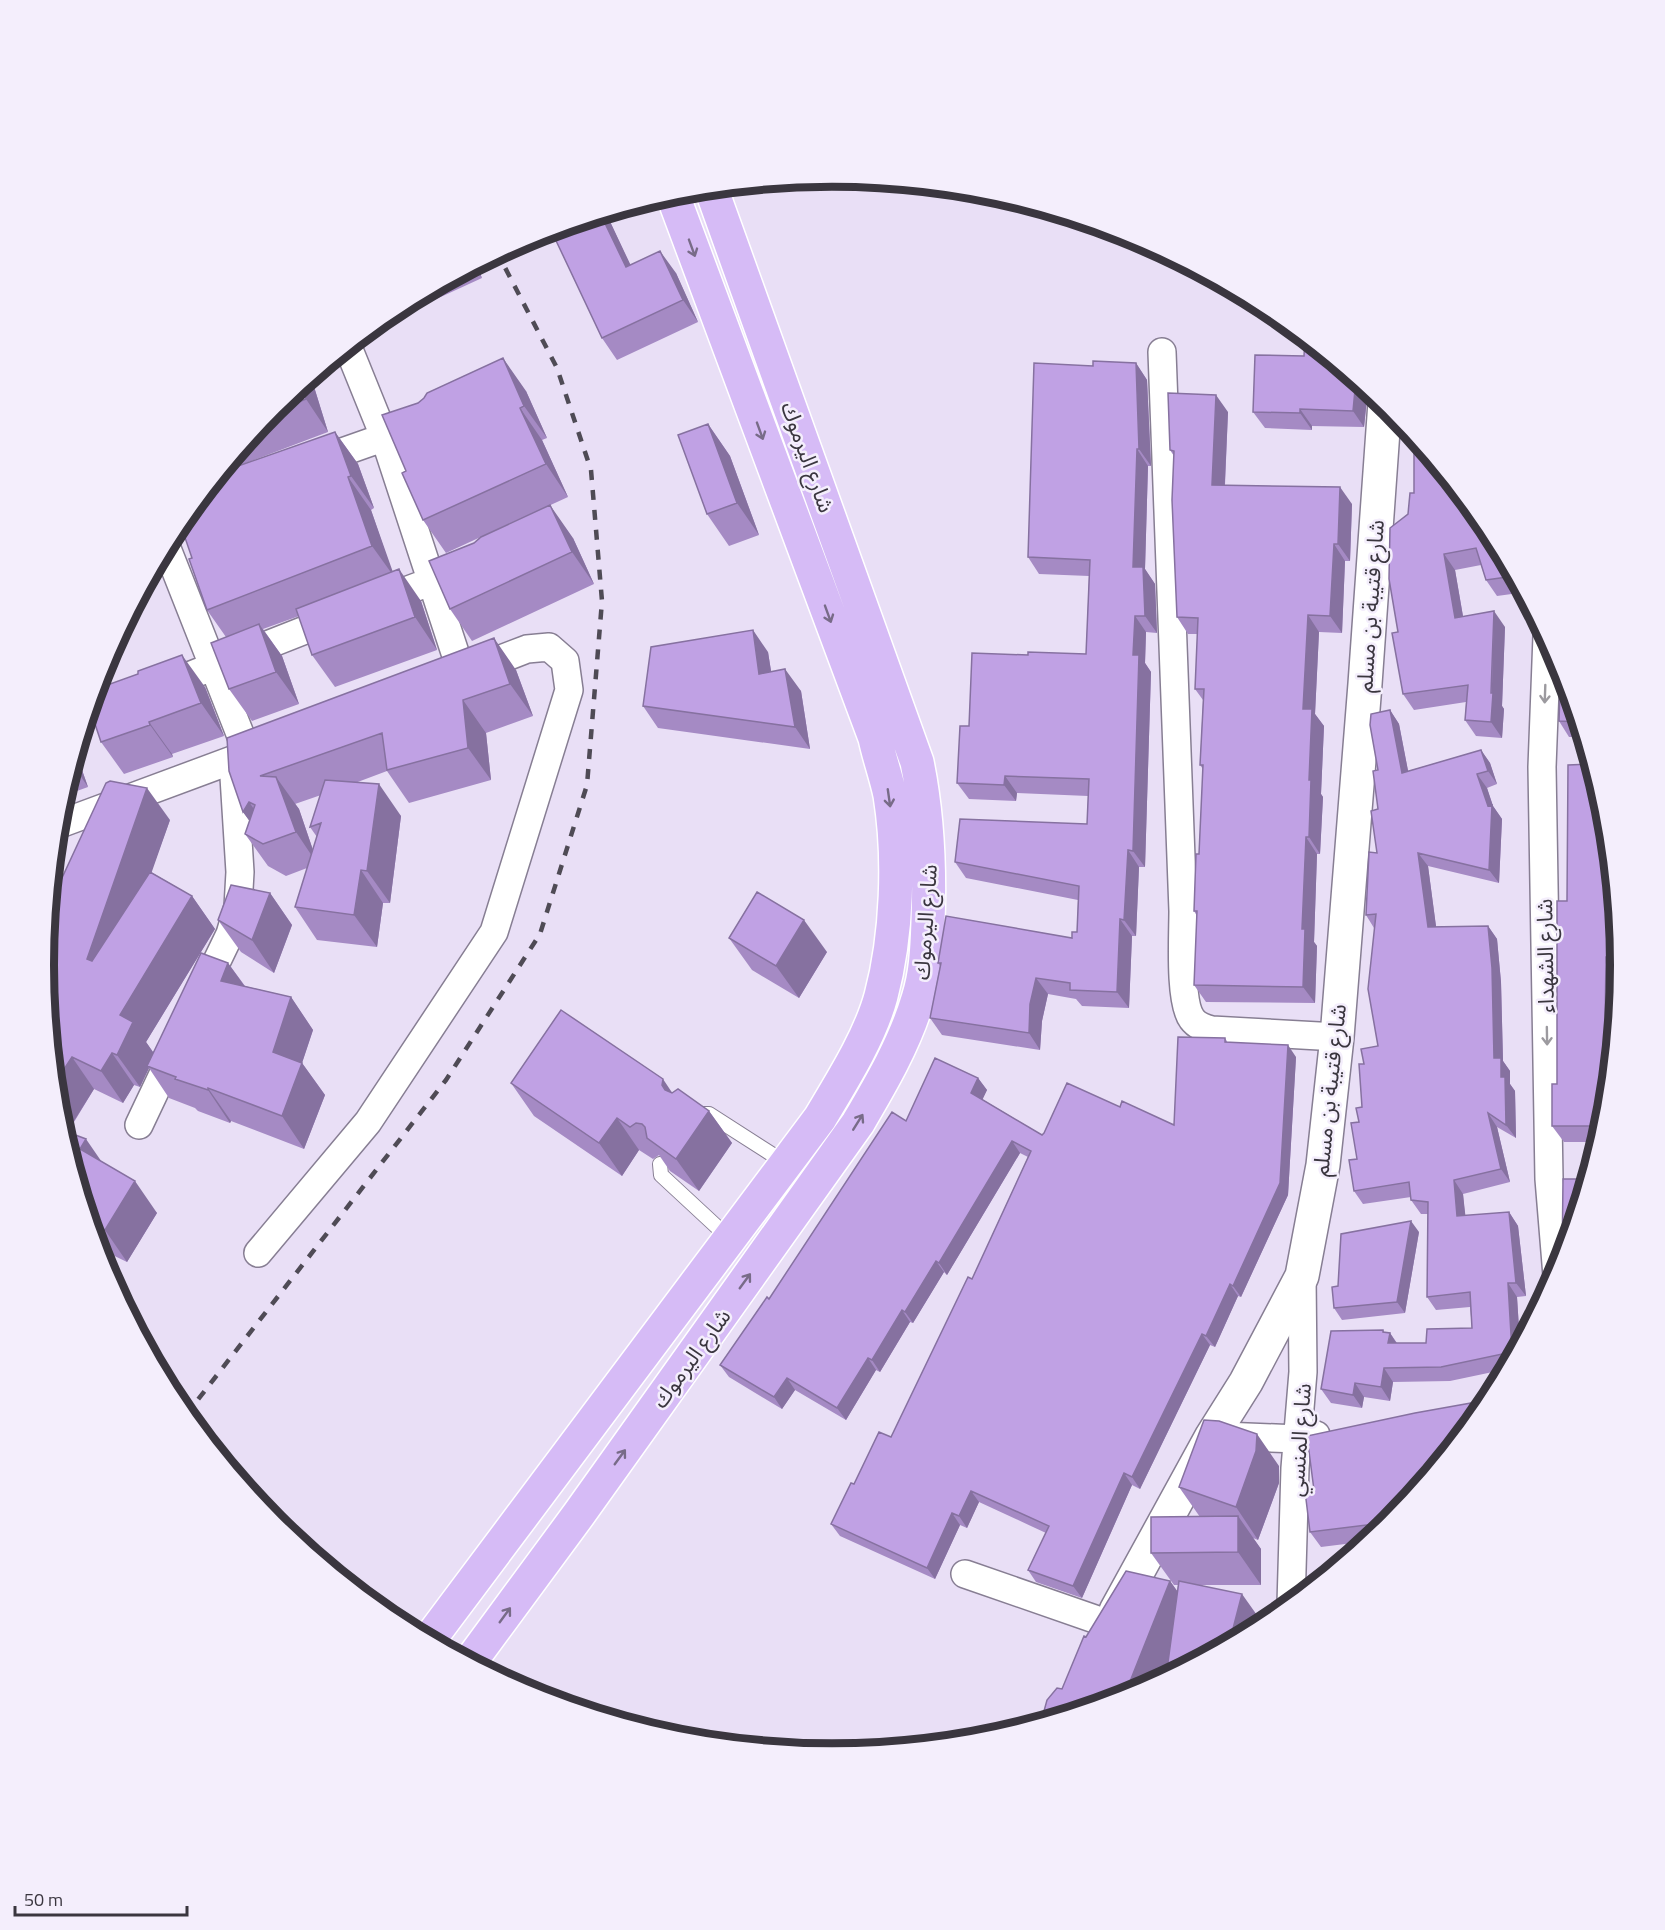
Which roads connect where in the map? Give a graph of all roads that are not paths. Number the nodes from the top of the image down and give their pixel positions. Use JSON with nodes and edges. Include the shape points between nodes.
{"nodes":[{"id":1,"x":714,"y":196,"type":"edge"},
{"id":2,"x":675,"y":202,"type":"edge"},
{"id":3,"x":1162,"y":352,"type":"dead end"},
{"id":4,"x":351,"y":354,"type":"edge"},
{"id":5,"x":1384,"y":416,"type":"edge"},
{"id":6,"x":425,"y":423,"type":"edge"},
{"id":7,"x":384,"y":436,"type":"junction"},
{"id":8,"x":295,"y":469,"type":"edge"},
{"id":9,"x":170,"y":556,"type":"edge"},
{"id":10,"x":491,"y":560,"type":"edge"},
{"id":11,"x":430,"y":581,"type":"junction"},
{"id":12,"x":1548,"y":658,"type":"edge"},
{"id":13,"x":214,"y":666,"type":"junction"},
{"id":14,"x":142,"y":694,"type":"edge"},
{"id":15,"x":282,"y":741,"type":"edge"},
{"id":16,"x":241,"y":757,"type":"junction"},
{"id":17,"x":114,"y":803,"type":"junction"},
{"id":18,"x":68,"y":821,"type":"edge"},
{"id":19,"x":100,"y":834,"type":"edge"},
{"id":20,"x":1337,"y":1037,"type":"junction"},
{"id":21,"x":693,"y":1116,"type":"edge"},
{"id":22,"x":139,"y":1125,"type":"dead end"},
{"id":23,"x":660,"y":1164,"type":"edge"},
{"id":24,"x":787,"y":1164,"type":"junction"},
{"id":25,"x":730,"y":1239,"type":"junction"},
{"id":26,"x":1558,"y":1248,"type":"edge"},
{"id":27,"x":258,"y":1253,"type":"dead end"},
{"id":28,"x":1302,"y":1276,"type":"junction"},
{"id":29,"x":1343,"y":1429,"type":"edge"},
{"id":30,"x":1212,"y":1436,"type":"junction"},
{"id":31,"x":1298,"y":1439,"type":"junction"},
{"id":32,"x":965,"y":1574,"type":"dead end"},
{"id":33,"x":1295,"y":1591,"type":"edge"},
{"id":34,"x":1108,"y":1624,"type":"junction"},
{"id":35,"x":434,"y":1633,"type":"edge"},
{"id":36,"x":1093,"y":1655,"type":"edge"},
{"id":37,"x":475,"y":1656,"type":"edge"}],
"edges":[{"from":37,"to":1,"type":"highway","name":"شارع اليرموك","one_way":true,"via":[[858,1123],[901,1042],[926,969],[929,845],[917,762]]},
{"from":2,"to":24,"type":"highway","name":"شارع اليرموك","one_way":true,"via":[[874,738],[890,795],[896,871],[892,941],[881,997],[856,1056],[820,1118]]},
{"from":3,"to":20,"type":"street","via":[[1184,998],[1190,1017],[1199,1026],[1212,1030]]},
{"from":4,"to":7,"type":"street"},
{"from":5,"to":20,"type":"street","name":"شارع قتيبة بن مسلم"},
{"from":6,"to":7,"type":"street"},
{"from":7,"to":8,"type":"street"},
{"from":7,"to":11,"type":"street"},
{"from":9,"to":13,"type":"street"},
{"from":10,"to":11,"type":"street"},
{"from":11,"to":13,"type":"street"},
{"from":11,"to":27,"type":"street","via":[[451,678],[527,649],[549,647],[565,661],[569,690],[494,932],[368,1122]]},
{"from":12,"to":26,"type":"street","name":"شارع الشهداء","one_way":true},
{"from":13,"to":14,"type":"street"},
{"from":13,"to":16,"type":"street"},
{"from":15,"to":16,"type":"street"},
{"from":16,"to":17,"type":"street"},
{"from":16,"to":22,"type":"street","via":[[238,907],[230,934]]},
{"from":17,"to":18,"type":"street"},
{"from":17,"to":19,"type":"street"},
{"from":20,"to":28,"type":"street","name":"شارع قتيبة بن مسلم","via":[[1323,1165]]},
{"from":21,"to":24,"type":"lane","via":[[697,1112],[710,1114]]},
{"from":23,"to":25,"type":"lane","via":[[661,1175]]},
{"from":24,"to":25,"type":"highway","name":"شارع اليرموك"},
{"from":25,"to":35,"type":"highway","name":"شارع اليرموك"},
{"from":28,"to":30,"type":"street","name":"شارع قتيبة بن مسلم","via":[[1246,1382]]},
{"from":28,"to":31,"type":"street","name":"شارع المنسي","via":[[1303,1372]]},
{"from":29,"to":31,"type":"street"},
{"from":30,"to":31,"type":"street"},
{"from":30,"to":34,"type":"street","name":"شارع قتيبة بن مسلم"},
{"from":31,"to":33,"type":"street","name":"شارع المنسي"},
{"from":32,"to":34,"type":"street"},
{"from":34,"to":36,"type":"street","name":"شارع قتيبة بن مسلم"}]}
